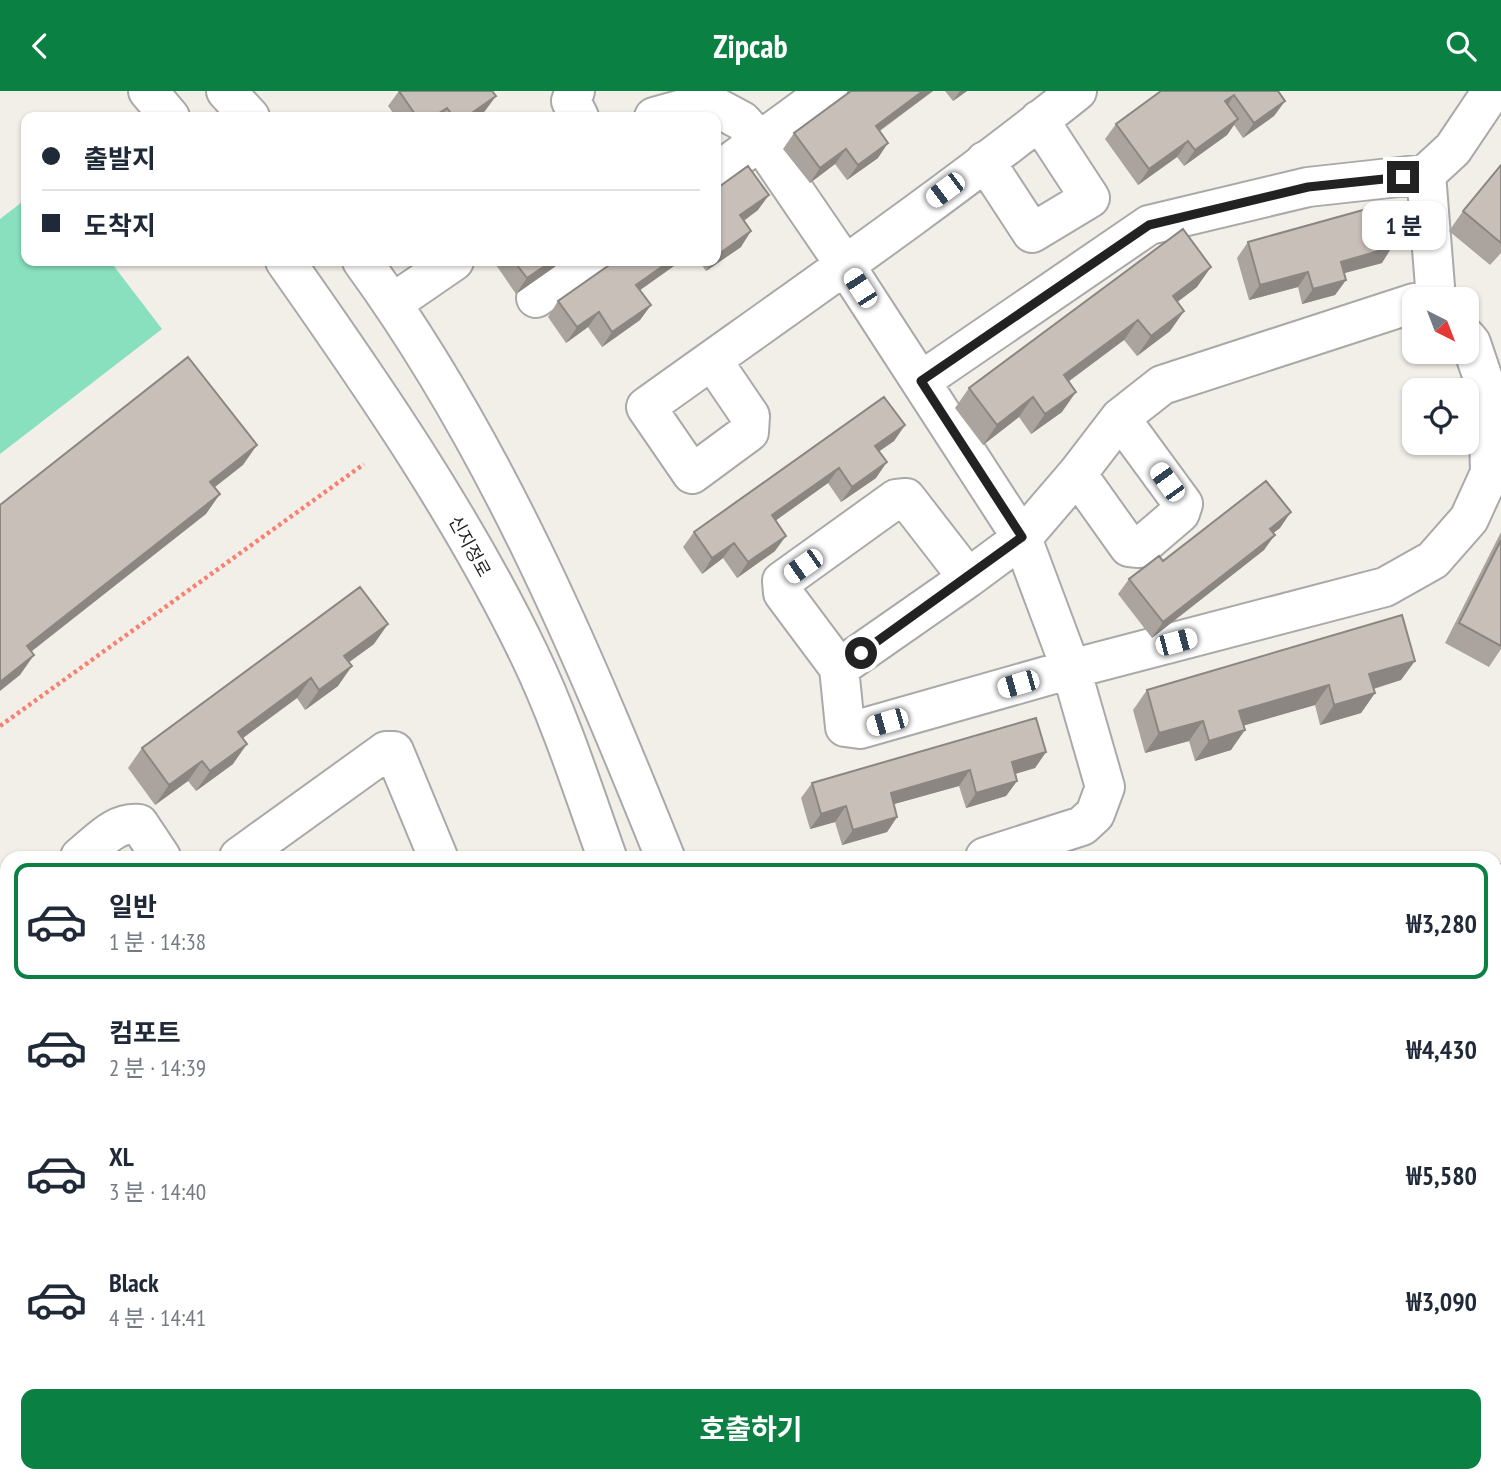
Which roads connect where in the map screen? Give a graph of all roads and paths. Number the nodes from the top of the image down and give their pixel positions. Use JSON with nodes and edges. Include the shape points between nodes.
{"nodes":[{"id":1,"x":148,"y":91,"type":"edge"},
{"id":2,"x":226,"y":91,"type":"edge"},
{"id":3,"x":575,"y":91,"type":"edge"},
{"id":4,"x":684,"y":91,"type":"edge"},
{"id":5,"x":828,"y":91,"type":"edge"},
{"id":6,"x":1492,"y":91,"type":"edge"},
{"id":7,"x":1061,"y":100,"type":"edge"},
{"id":8,"x":166,"y":112,"type":"edge"},
{"id":9,"x":245,"y":112,"type":"edge"},
{"id":10,"x":576,"y":112,"type":"edge"},
{"id":11,"x":658,"y":112,"type":"edge"},
{"id":12,"x":671,"y":112,"type":"edge"},
{"id":13,"x":761,"y":142,"type":"junction"},
{"id":14,"x":985,"y":160,"type":"junction"},
{"id":15,"x":721,"y":170,"type":"edge"},
{"id":16,"x":1426,"y":174,"type":"junction"},
{"id":17,"x":845,"y":265,"type":"junction"},
{"id":18,"x":289,"y":266,"type":"edge"},
{"id":19,"x":366,"y":266,"type":"edge"},
{"id":20,"x":447,"y":266,"type":"edge"},
{"id":21,"x":582,"y":266,"type":"edge"},
{"id":22,"x":1427,"y":287,"type":"edge"},
{"id":23,"x":536,"y":297,"type":"edge"},
{"id":24,"x":393,"y":303,"type":"junction"},
{"id":25,"x":1402,"y":307,"type":"edge"},
{"id":26,"x":712,"y":360,"type":"dead end"},
{"id":27,"x":1478,"y":364,"type":"edge"},
{"id":28,"x":921,"y":381,"type":"junction"},
{"id":29,"x":1120,"y":418,"type":"junction"},
{"id":30,"x":363,"y":464,"type":"dead end"},
{"id":31,"x":1077,"y":474,"type":"junction"},
{"id":32,"x":1022,"y":537,"type":"junction"},
{"id":33,"x":968,"y":578,"type":"junction"},
{"id":34,"x":839,"y":668,"type":"junction"},
{"id":35,"x":1071,"y":669,"type":"junction"},
{"id":36,"x":0,"y":726,"type":"edge"},
{"id":37,"x":287,"y":843,"type":"edge"},
{"id":38,"x":87,"y":851,"type":"edge"},
{"id":39,"x":157,"y":851,"type":"edge"},
{"id":40,"x":260,"y":851,"type":"edge"},
{"id":41,"x":436,"y":851,"type":"edge"},
{"id":42,"x":605,"y":851,"type":"edge"},
{"id":43,"x":662,"y":851,"type":"edge"},
{"id":44,"x":1004,"y":851,"type":"edge"}],
"edges":[{"from":1,"to":8,"type":"street"},
{"from":2,"to":9,"type":"street"},
{"from":3,"to":10,"type":"street","via":[[571,101]]},
{"from":4,"to":11,"type":"street"},
{"from":5,"to":13,"type":"street"},
{"from":6,"to":16,"type":"street","via":[[1453,149]]},
{"from":7,"to":14,"type":"street"},
{"from":7,"to":14,"type":"street","via":[[1090,198],[1032,233]]},
{"from":12,"to":13,"type":"street","via":[[714,106],[741,121]]},
{"from":13,"to":15,"type":"street"},
{"from":13,"to":17,"type":"street"},
{"from":14,"to":17,"type":"street"},
{"from":16,"to":22,"type":"street"},
{"from":16,"to":28,"type":"street","via":[[1308,187],[1149,225]]},
{"from":17,"to":26,"type":"street"},
{"from":17,"to":28,"type":"street"},
{"from":18,"to":42,"type":"street","name":"신지정로","via":[[349,351],[453,515],[529,655]]},
{"from":19,"to":24,"type":"street"},
{"from":20,"to":24,"type":"street"},
{"from":21,"to":23,"type":"street"},
{"from":24,"to":43,"type":"street","via":[[466,421],[542,570]]},
{"from":25,"to":29,"type":"street","via":[[1163,385]]},
{"from":27,"to":35,"type":"street","via":[[1488,393],[1489,473],[1469,519],[1433,560],[1385,587]]},
{"from":28,"to":32,"type":"street"},
{"from":29,"to":31,"type":"street"},
{"from":29,"to":31,"type":"street","via":[[1183,504],[1180,513],[1139,548],[1129,547]]},
{"from":30,"to":36,"type":"path"},
{"from":31,"to":32,"type":"street"},
{"from":32,"to":33,"type":"street"},
{"from":32,"to":35,"type":"street"},
{"from":33,"to":34,"type":"street"},
{"from":33,"to":34,"type":"street","via":[[906,498],[896,499],[782,581],[783,593]]},
{"from":34,"to":35,"type":"street","via":[[845,727],[860,729]]},
{"from":35,"to":44,"type":"street","via":[[1103,770],[1102,801],[1082,826]]},
{"from":37,"to":40,"type":"street"},
{"from":37,"to":41,"type":"street","via":[[386,751],[394,751]]},
{"from":38,"to":39,"type":"street","via":[[126,823],[139,824]]}]}
